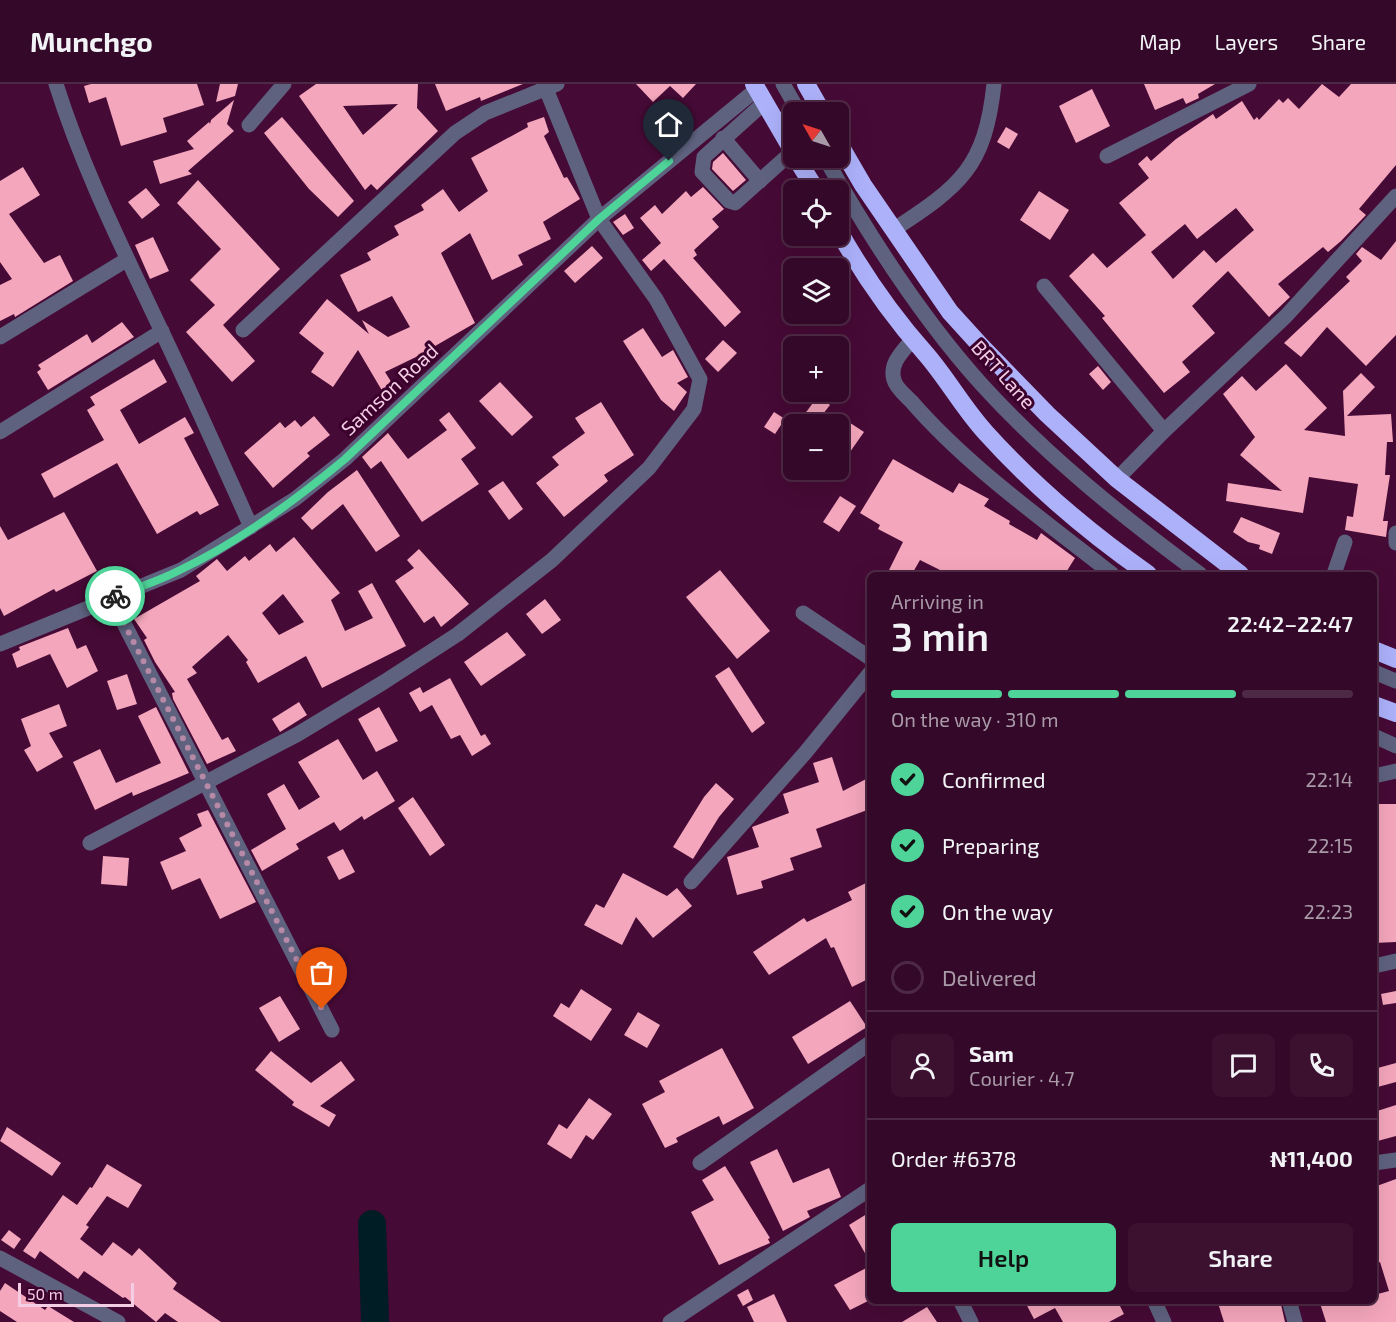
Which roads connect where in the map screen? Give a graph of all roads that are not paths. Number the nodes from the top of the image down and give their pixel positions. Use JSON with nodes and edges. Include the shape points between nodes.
{"nodes":[{"id":1,"x":57,"y":84,"type":"edge"},
{"id":2,"x":284,"y":84,"type":"edge"},
{"id":3,"x":783,"y":84,"type":"edge"},
{"id":4,"x":806,"y":84,"type":"edge"},
{"id":5,"x":994,"y":84,"type":"edge"},
{"id":6,"x":1249,"y":84,"type":"edge"},
{"id":7,"x":549,"y":86,"type":"edge"},
{"id":8,"x":759,"y":92,"type":"edge"},
{"id":9,"x":793,"y":102,"type":"edge"},
{"id":10,"x":816,"y":102,"type":"edge"},
{"id":11,"x":249,"y":125,"type":"dead end"},
{"id":12,"x":783,"y":135,"type":"edge"},
{"id":13,"x":723,"y":138,"type":"junction"},
{"id":14,"x":1107,"y":156,"type":"dead end"},
{"id":15,"x":849,"y":161,"type":"edge"},
{"id":16,"x":783,"y":162,"type":"edge"},
{"id":17,"x":831,"y":168,"type":"edge"},
{"id":18,"x":760,"y":180,"type":"junction"},
{"id":19,"x":1396,"y":196,"type":"edge"},
{"id":20,"x":599,"y":219,"type":"junction"},
{"id":21,"x":892,"y":228,"type":"junction"},
{"id":22,"x":847,"y":246,"type":"edge"},
{"id":23,"x":126,"y":260,"type":"junction"},
{"id":24,"x":1044,"y":286,"type":"dead end"},
{"id":25,"x":243,"y":330,"type":"dead end"},
{"id":26,"x":162,"y":331,"type":"junction"},
{"id":27,"x":0,"y":337,"type":"edge"},
{"id":28,"x":911,"y":341,"type":"junction"},
{"id":29,"x":1164,"y":431,"type":"junction"},
{"id":30,"x":0,"y":432,"type":"edge"},
{"id":31,"x":1116,"y":479,"type":"junction"},
{"id":32,"x":252,"y":527,"type":"junction"},
{"id":33,"x":1396,"y":533,"type":"edge"},
{"id":34,"x":1345,"y":542,"type":"dead end"},
{"id":35,"x":1396,"y":543,"type":"edge"},
{"id":36,"x":1110,"y":572,"type":"edge"},
{"id":37,"x":1146,"y":572,"type":"edge"},
{"id":38,"x":1197,"y":572,"type":"edge"},
{"id":39,"x":1237,"y":572,"type":"edge"},
{"id":40,"x":1335,"y":572,"type":"edge"},
{"id":41,"x":111,"y":598,"type":"junction"},
{"id":42,"x":803,"y":613,"type":"dead end"},
{"id":43,"x":0,"y":644,"type":"edge"},
{"id":44,"x":1377,"y":651,"type":"edge"},
{"id":45,"x":867,"y":656,"type":"edge"},
{"id":46,"x":1396,"y":659,"type":"edge"},
{"id":47,"x":1377,"y":673,"type":"edge"},
{"id":48,"x":867,"y":678,"type":"edge"},
{"id":49,"x":1396,"y":681,"type":"edge"},
{"id":50,"x":1377,"y":706,"type":"edge"},
{"id":51,"x":1396,"y":713,"type":"edge"},
{"id":52,"x":1377,"y":737,"type":"edge"},
{"id":53,"x":1396,"y":746,"type":"edge"},
{"id":54,"x":1396,"y":771,"type":"edge"},
{"id":55,"x":1377,"y":775,"type":"edge"},
{"id":56,"x":206,"y":782,"type":"junction"},
{"id":57,"x":90,"y":843,"type":"dead end"},
{"id":58,"x":691,"y":882,"type":"dead end"},
{"id":59,"x":1396,"y":961,"type":"edge"},
{"id":60,"x":1377,"y":965,"type":"edge"},
{"id":61,"x":332,"y":1030,"type":"dead end"},
{"id":62,"x":867,"y":1045,"type":"edge"},
{"id":63,"x":1396,"y":1160,"type":"edge"},
{"id":64,"x":700,"y":1163,"type":"dead end"},
{"id":65,"x":1377,"y":1163,"type":"edge"},
{"id":66,"x":867,"y":1191,"type":"edge"},
{"id":67,"x":0,"y":1258,"type":"edge"},
{"id":68,"x":962,"y":1304,"type":"edge"},
{"id":69,"x":1156,"y":1304,"type":"edge"},
{"id":70,"x":1290,"y":1304,"type":"edge"},
{"id":71,"x":118,"y":1322,"type":"edge"},
{"id":72,"x":670,"y":1322,"type":"edge"},
{"id":73,"x":971,"y":1322,"type":"edge"},
{"id":74,"x":1164,"y":1322,"type":"edge"},
{"id":75,"x":1295,"y":1322,"type":"edge"}],
"edges":[{"from":1,"to":23,"type":"street","via":[[71,128]]},
{"from":2,"to":11,"type":"street"},
{"from":3,"to":9,"type":"street"},
{"from":4,"to":10,"type":"highway"},
{"from":5,"to":21,"type":"street","via":[[987,133],[967,172],[943,197]]},
{"from":6,"to":14,"type":"street"},
{"from":7,"to":20,"type":"street"},
{"from":7,"to":25,"type":"street","via":[[485,113],[455,133]]},
{"from":8,"to":12,"type":"highway"},
{"from":8,"to":13,"type":"street"},
{"from":8,"to":20,"type":"street","name":"Samson Road"},
{"from":13,"to":18,"type":"street"},
{"from":13,"to":18,"type":"street","via":[[704,157],[702,172],[735,203]]},
{"from":15,"to":21,"type":"highway"},
{"from":16,"to":18,"type":"street"},
{"from":17,"to":38,"type":"street","name":"BRT Lane","via":[[878,244],[982,385],[1098,495]]},
{"from":19,"to":29,"type":"street","via":[[1286,316]]},
{"from":20,"to":32,"type":"street","name":"Samson Road","via":[[345,459]]},
{"from":20,"to":56,"type":"street","via":[[656,299],[700,379],[694,409],[649,468],[552,560],[458,634],[298,734]]},
{"from":21,"to":31,"type":"highway","via":[[950,312],[1047,414]]},
{"from":22,"to":28,"type":"highway"},
{"from":23,"to":26,"type":"street"},
{"from":23,"to":27,"type":"street"},
{"from":24,"to":29,"type":"street"},
{"from":26,"to":30,"type":"street"},
{"from":26,"to":32,"type":"street"},
{"from":28,"to":36,"type":"street","via":[[898,356],[894,382],[971,459]]},
{"from":28,"to":37,"type":"highway","via":[[986,433],[1056,500]]},
{"from":29,"to":31,"type":"street"},
{"from":31,"to":39,"type":"highway"},
{"from":32,"to":41,"type":"street","name":"Samson Road","via":[[180,570]]},
{"from":33,"to":35,"type":"street"},
{"from":34,"to":40,"type":"street"},
{"from":41,"to":43,"type":"street","name":"Samson Road"},
{"from":41,"to":56,"type":"street"},
{"from":42,"to":45,"type":"street"},
{"from":44,"to":46,"type":"highway"},
{"from":47,"to":49,"type":"street"},
{"from":48,"to":58,"type":"street"},
{"from":50,"to":51,"type":"highway"},
{"from":52,"to":53,"type":"street"},
{"from":54,"to":55,"type":"street"},
{"from":56,"to":57,"type":"street"},
{"from":56,"to":61,"type":"street"},
{"from":59,"to":60,"type":"street"},
{"from":62,"to":64,"type":"street"},
{"from":63,"to":65,"type":"street"},
{"from":66,"to":72,"type":"street"},
{"from":67,"to":71,"type":"street"},
{"from":68,"to":73,"type":"street"},
{"from":69,"to":74,"type":"street"},
{"from":70,"to":75,"type":"street"}]}
